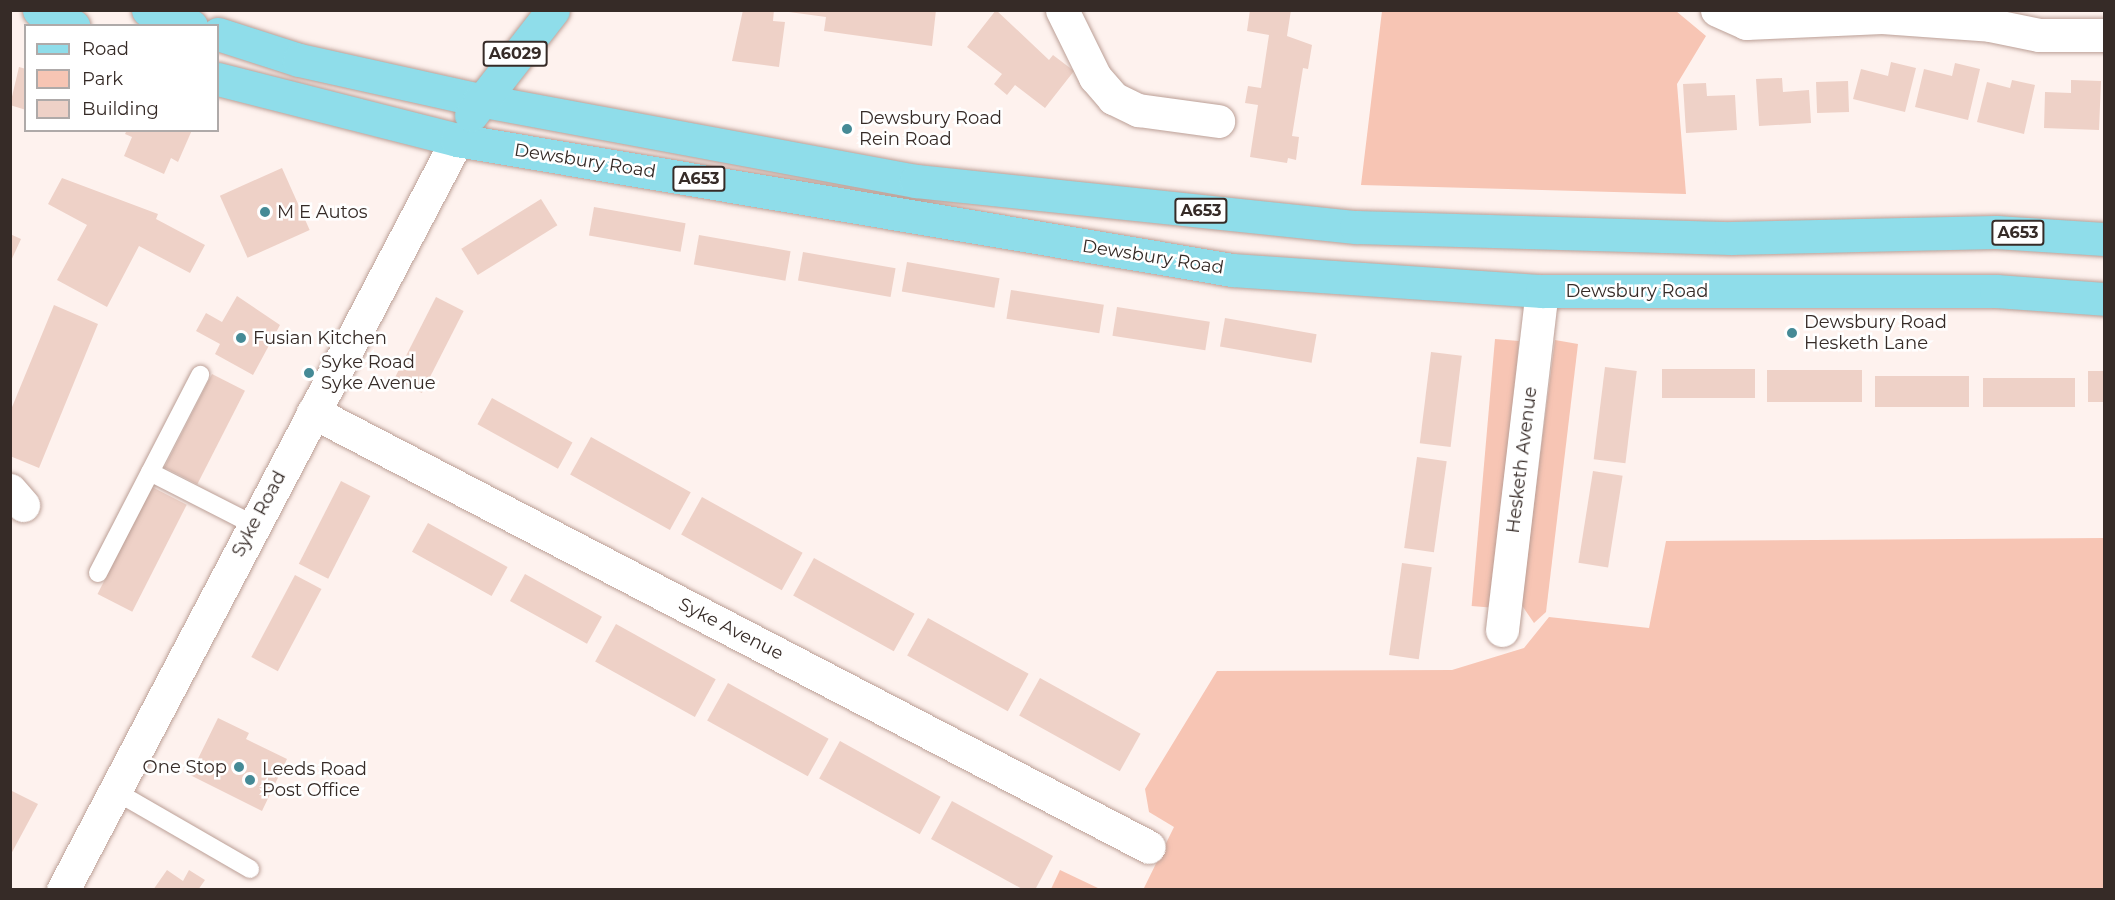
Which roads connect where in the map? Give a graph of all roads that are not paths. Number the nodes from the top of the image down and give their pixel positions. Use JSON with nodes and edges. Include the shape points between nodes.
{"nodes":[{"id":1,"x":39,"y":10,"type":"edge"},
{"id":2,"x":148,"y":10,"type":"edge"},
{"id":3,"x":553,"y":10,"type":"edge"},
{"id":4,"x":1062,"y":10,"type":"edge"},
{"id":5,"x":1717,"y":10,"type":"edge"},
{"id":6,"x":1943,"y":15,"type":"edge"},
{"id":7,"x":69,"y":24,"type":"edge"},
{"id":8,"x":186,"y":24,"type":"edge"},
{"id":9,"x":219,"y":34,"type":"edge"},
{"id":10,"x":2104,"y":34,"type":"edge"},
{"id":11,"x":219,"y":79,"type":"edge"},
{"id":12,"x":479,"y":100,"type":"junction"},
{"id":13,"x":1218,"y":121,"type":"dead end"},
{"id":14,"x":457,"y":140,"type":"junction"},
{"id":15,"x":2104,"y":239,"type":"edge"},
{"id":16,"x":1542,"y":291,"type":"junction"},
{"id":17,"x":2104,"y":299,"type":"edge"},
{"id":18,"x":200,"y":375,"type":"dead end"},
{"id":19,"x":313,"y":412,"type":"junction"},
{"id":20,"x":150,"y":472,"type":"junction"},
{"id":21,"x":254,"y":525,"type":"junction"},
{"id":22,"x":98,"y":573,"type":"dead end"},
{"id":23,"x":1502,"y":630,"type":"dead end"},
{"id":24,"x":115,"y":791,"type":"junction"},
{"id":25,"x":1149,"y":847,"type":"dead end"},
{"id":26,"x":250,"y":869,"type":"dead end"},
{"id":27,"x":63,"y":890,"type":"edge"}],
"edges":[{"from":1,"to":7,"type":"main road"},
{"from":2,"to":8,"type":"main road"},
{"from":3,"to":12,"type":"main road","number":"A6029"},
{"from":4,"to":13,"type":"street","via":[[1095,77],[1113,98],[1138,110]]},
{"from":5,"to":6,"type":"street","via":[[1746,23]]},
{"from":6,"to":10,"type":"street","via":[[2039,35]]},
{"from":9,"to":12,"type":"main road","number":"A653","via":[[299,60]]},
{"from":11,"to":14,"type":"main road","name":"Dewsbury Road","number":"A653"},
{"from":12,"to":14,"type":"main road"},
{"from":12,"to":15,"type":"main road","number":"A653","via":[[916,181],[1356,227],[1731,238],[1996,232]]},
{"from":14,"to":16,"type":"main road","name":"Dewsbury Road","number":"A653","via":[[1233,270]]},
{"from":14,"to":19,"type":"street","name":"Syke Road"},
{"from":16,"to":17,"type":"main road","name":"Dewsbury Road","number":"A653","via":[[1996,291]]},
{"from":16,"to":23,"type":"street","name":"Hesketh Avenue"},
{"from":18,"to":20,"type":"lane"},
{"from":19,"to":21,"type":"street","name":"Syke Road"},
{"from":19,"to":25,"type":"street","name":"Syke Avenue"},
{"from":20,"to":21,"type":"lane"},
{"from":20,"to":22,"type":"lane"},
{"from":21,"to":24,"type":"street","name":"Syke Road"},
{"from":24,"to":26,"type":"lane"},
{"from":24,"to":27,"type":"street","name":"Syke Road"}]}
